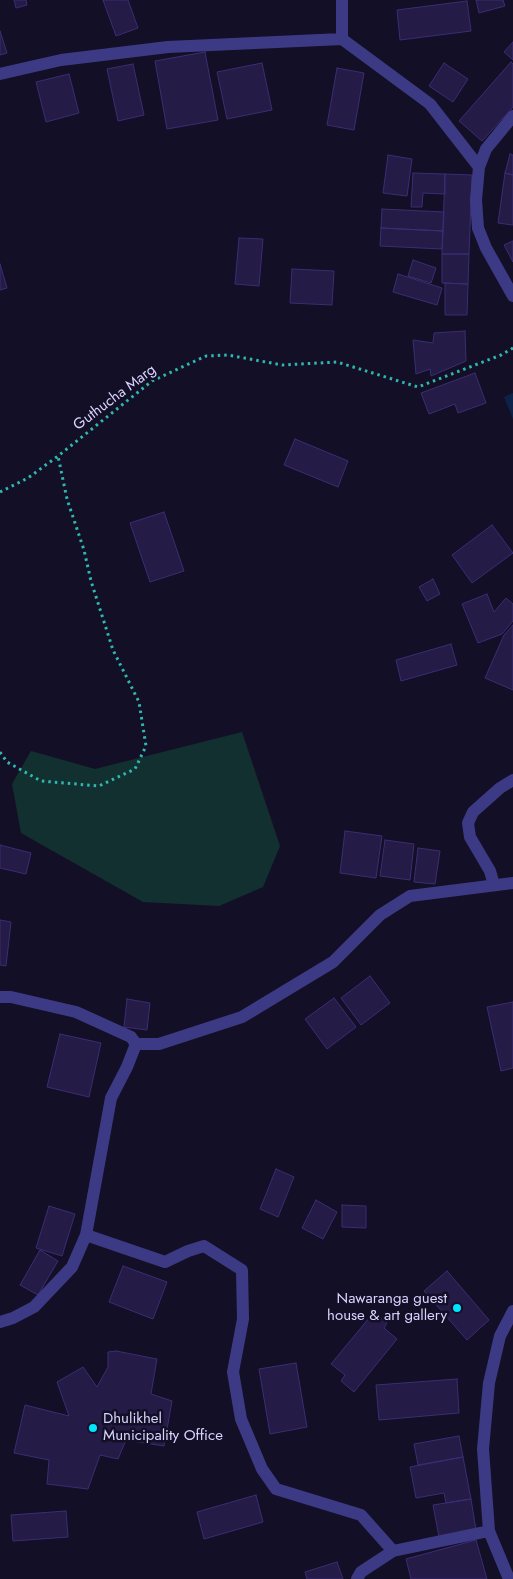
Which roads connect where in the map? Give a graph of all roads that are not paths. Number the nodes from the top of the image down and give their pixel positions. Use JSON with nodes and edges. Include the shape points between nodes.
{"nodes":[{"id":1,"x":342,"y":0,"type":"edge"},
{"id":2,"x":342,"y":38,"type":"junction"},
{"id":3,"x":0,"y":74,"type":"edge"},
{"id":4,"x":513,"y":116,"type":"edge"},
{"id":5,"x":480,"y":167,"type":"junction"},
{"id":6,"x":513,"y":296,"type":"edge"},
{"id":7,"x":513,"y":780,"type":"edge"},
{"id":8,"x":513,"y":883,"type":"edge"},
{"id":9,"x":494,"y":885,"type":"junction"},
{"id":10,"x":0,"y":997,"type":"edge"},
{"id":11,"x":136,"y":1044,"type":"junction"},
{"id":12,"x":86,"y":1235,"type":"junction"},
{"id":13,"x":513,"y":1311,"type":"edge"},
{"id":14,"x":0,"y":1322,"type":"edge"},
{"id":15,"x":489,"y":1531,"type":"junction"},
{"id":16,"x":393,"y":1551,"type":"junction"},
{"id":17,"x":357,"y":1579,"type":"edge"},
{"id":18,"x":509,"y":1579,"type":"edge"}],
"edges":[{"from":1,"to":2,"type":"street"},
{"from":2,"to":3,"type":"street","via":[[168,47],[61,60]]},
{"from":2,"to":5,"type":"street","via":[[430,104]]},
{"from":4,"to":5,"type":"street","via":[[486,149]]},
{"from":5,"to":6,"type":"street","via":[[476,200],[478,228]]},
{"from":7,"to":9,"type":"street","via":[[473,812],[468,823],[470,837],[490,871]]},
{"from":8,"to":9,"type":"street"},
{"from":9,"to":11,"type":"street","via":[[410,896],[380,915],[333,962],[242,1017],[159,1044]]},
{"from":10,"to":11,"type":"street","via":[[76,1012],[131,1037]]},
{"from":11,"to":12,"type":"street","via":[[110,1098]]},
{"from":12,"to":14,"type":"street","via":[[72,1267],[34,1307]]},
{"from":12,"to":16,"type":"street","via":[[165,1262],[204,1246],[242,1270],[243,1319],[233,1372],[241,1419],[262,1469],[276,1488],[361,1515]]},
{"from":13,"to":15,"type":"street","via":[[500,1336],[488,1383],[483,1449]]},
{"from":15,"to":16,"type":"street"},
{"from":15,"to":18,"type":"street"},
{"from":16,"to":17,"type":"street","via":[[361,1572]]}]}
